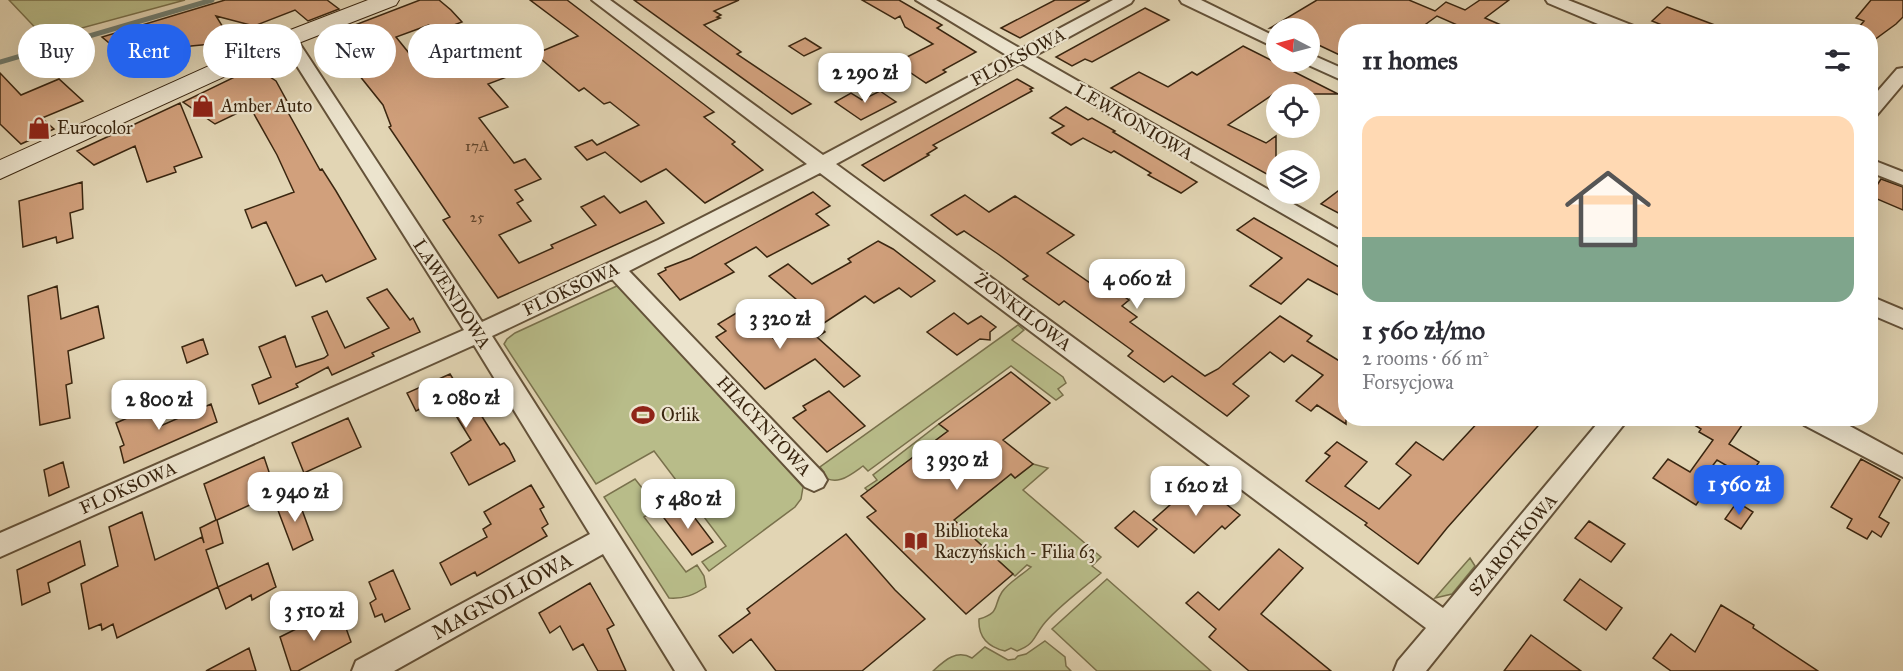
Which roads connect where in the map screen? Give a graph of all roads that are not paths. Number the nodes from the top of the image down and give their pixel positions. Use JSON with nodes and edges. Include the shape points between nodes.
{"nodes":[{"id":1,"x":388,"y":0,"type":"edge"},
{"id":2,"x":600,"y":0,"type":"edge"},
{"id":3,"x":924,"y":0,"type":"edge"},
{"id":4,"x":1125,"y":0,"type":"edge"},
{"id":5,"x":1188,"y":0,"type":"edge"},
{"id":6,"x":1554,"y":0,"type":"edge"},
{"id":7,"x":1612,"y":24,"type":"edge"},
{"id":8,"x":302,"y":34,"type":"edge"},
{"id":9,"x":1266,"y":38,"type":"edge"},
{"id":10,"x":1019,"y":56,"type":"junction"},
{"id":11,"x":302,"y":61,"type":"edge"},
{"id":12,"x":1320,"y":64,"type":"edge"},
{"id":13,"x":1338,"y":73,"type":"edge"},
{"id":14,"x":1903,"y":73,"type":"edge"},
{"id":15,"x":203,"y":78,"type":"edge"},
{"id":16,"x":1878,"y":103,"type":"edge"},
{"id":17,"x":823,"y":163,"type":"junction"},
{"id":18,"x":1878,"y":168,"type":"edge"},
{"id":19,"x":0,"y":170,"type":"edge"},
{"id":20,"x":1903,"y":178,"type":"edge"},
{"id":21,"x":1338,"y":238,"type":"edge"},
{"id":22,"x":614,"y":268,"type":"junction"},
{"id":23,"x":1878,"y":308,"type":"edge"},
{"id":24,"x":1903,"y":320,"type":"edge"},
{"id":25,"x":478,"y":333,"type":"junction"},
{"id":26,"x":1610,"y":426,"type":"edge"},
{"id":27,"x":1828,"y":426,"type":"edge"},
{"id":28,"x":1903,"y":467,"type":"edge"},
{"id":29,"x":814,"y":480,"type":"dead end"},
{"id":30,"x":606,"y":539,"type":"junction"},
{"id":31,"x":0,"y":544,"type":"edge"},
{"id":32,"x":1445,"y":626,"type":"junction"},
{"id":33,"x":366,"y":671,"type":"edge"},
{"id":34,"x":690,"y":671,"type":"edge"},
{"id":35,"x":1408,"y":671,"type":"edge"}],
"edges":[{"from":1,"to":8,"type":"street"},
{"from":2,"to":17,"type":"street","name":"ŻONKILOWA"},
{"from":3,"to":10,"type":"street","name":"LEWKONIOWA"},
{"from":4,"to":10,"type":"street","name":"FLOKSOWA"},
{"from":5,"to":9,"type":"street"},
{"from":6,"to":7,"type":"street"},
{"from":10,"to":17,"type":"street","name":"FLOKSOWA"},
{"from":10,"to":21,"type":"street","name":"LEWKONIOWA"},
{"from":11,"to":25,"type":"street","name":"LAWENDOWA"},
{"from":12,"to":13,"type":"street"},
{"from":14,"to":16,"type":"street"},
{"from":15,"to":19,"type":"street"},
{"from":17,"to":22,"type":"street","name":"FLOKSOWA"},
{"from":17,"to":32,"type":"street","name":"ŻONKILOWA"},
{"from":18,"to":20,"type":"street"},
{"from":22,"to":25,"type":"street","name":"FLOKSOWA"},
{"from":22,"to":29,"type":"street","name":"HIACYNTOWA"},
{"from":23,"to":24,"type":"street"},
{"from":25,"to":30,"type":"street","name":"LAWENDOWA"},
{"from":25,"to":31,"type":"street","name":"FLOKSOWA"},
{"from":26,"to":32,"type":"street","name":"SZAROTKOWA"},
{"from":27,"to":28,"type":"street"},
{"from":30,"to":33,"type":"street","name":"MAGNOLIOWA"},
{"from":30,"to":34,"type":"street","name":"LAWENDOWA"},
{"from":32,"to":35,"type":"street","name":"SZAROTKOWA"}]}
